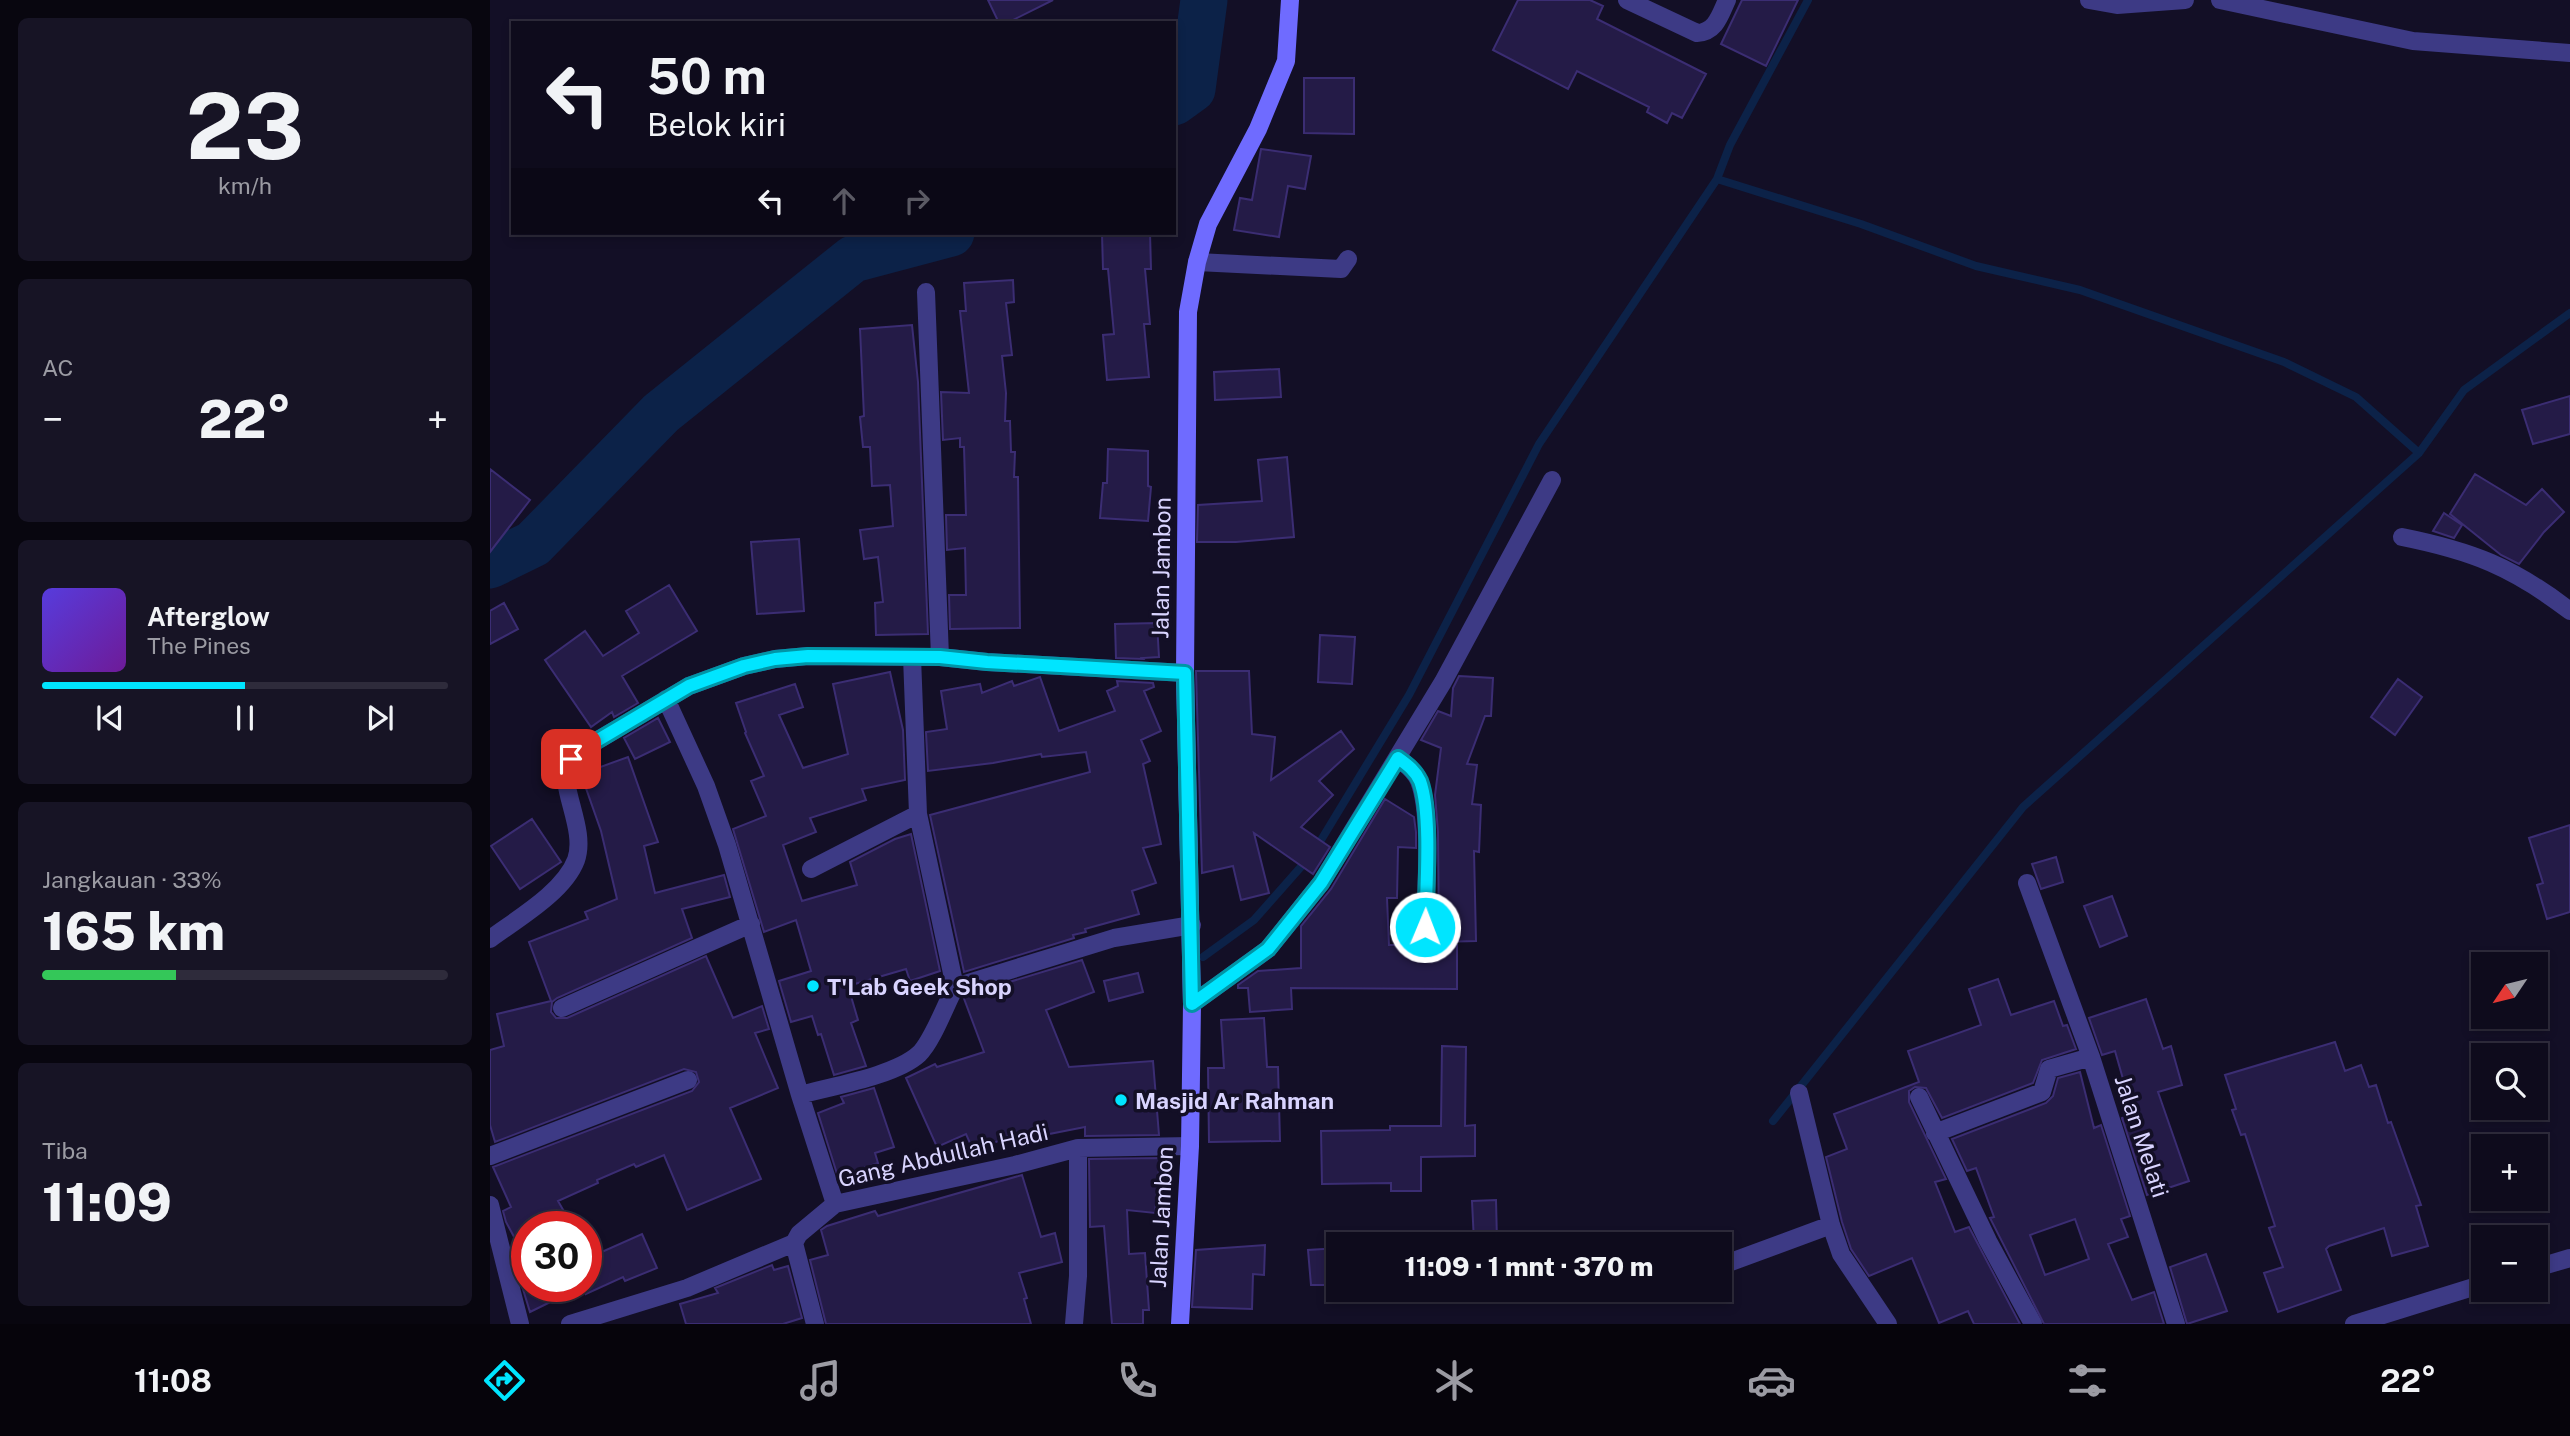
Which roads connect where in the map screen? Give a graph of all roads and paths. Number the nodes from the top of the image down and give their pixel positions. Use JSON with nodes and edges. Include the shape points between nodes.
{"nodes":[{"id":1,"x":1290,"y":0,"type":"edge"},
{"id":2,"x":1627,"y":0,"type":"edge"},
{"id":3,"x":1727,"y":0,"type":"edge"},
{"id":4,"x":2089,"y":0,"type":"edge"},
{"id":5,"x":2185,"y":0,"type":"edge"},
{"id":6,"x":2220,"y":0,"type":"edge"},
{"id":7,"x":2570,"y":53,"type":"edge"},
{"id":8,"x":1349,"y":259,"type":"dead end"},
{"id":9,"x":1197,"y":262,"type":"junction"},
{"id":10,"x":926,"y":292,"type":"dead end"},
{"id":11,"x":1552,"y":480,"type":"dead end"},
{"id":12,"x":2402,"y":537,"type":"dead end"},
{"id":13,"x":2570,"y":611,"type":"edge"},
{"id":14,"x":912,"y":657,"type":"junction"},
{"id":15,"x":940,"y":657,"type":"junction"},
{"id":16,"x":1185,"y":673,"type":"junction"},
{"id":17,"x":666,"y":699,"type":"junction"},
{"id":18,"x":1398,"y":758,"type":"junction"},
{"id":19,"x":918,"y":814,"type":"junction"},
{"id":20,"x":811,"y":869,"type":"dead end"},
{"id":21,"x":2027,"y":883,"type":"dead end"},
{"id":22,"x":751,"y":924,"type":"junction"},
{"id":23,"x":1192,"y":925,"type":"junction"},
{"id":24,"x":1425,"y":927,"type":"dead end"},
{"id":25,"x":490,"y":939,"type":"edge"},
{"id":26,"x":956,"y":987,"type":"junction"},
{"id":27,"x":1192,"y":1004,"type":"junction"},
{"id":28,"x":562,"y":1008,"type":"dead end"},
{"id":29,"x":2091,"y":1057,"type":"junction"},
{"id":30,"x":688,"y":1080,"type":"dead end"},
{"id":31,"x":1799,"y":1093,"type":"dead end"},
{"id":32,"x":800,"y":1095,"type":"junction"},
{"id":33,"x":1919,"y":1097,"type":"dead end"},
{"id":34,"x":1935,"y":1133,"type":"junction"},
{"id":35,"x":1190,"y":1146,"type":"junction"},
{"id":36,"x":1079,"y":1148,"type":"junction"},
{"id":37,"x":490,"y":1156,"type":"edge"},
{"id":38,"x":835,"y":1204,"type":"junction"},
{"id":39,"x":490,"y":1206,"type":"edge"},
{"id":40,"x":1831,"y":1225,"type":"junction"},
{"id":41,"x":794,"y":1243,"type":"junction"},
{"id":42,"x":2570,"y":1258,"type":"edge"},
{"id":43,"x":1732,"y":1262,"type":"edge"},
{"id":44,"x":2548,"y":1264,"type":"edge"},
{"id":45,"x":2471,"y":1288,"type":"edge"},
{"id":46,"x":520,"y":1324,"type":"edge"},
{"id":47,"x":569,"y":1324,"type":"edge"},
{"id":48,"x":815,"y":1324,"type":"edge"},
{"id":49,"x":1074,"y":1324,"type":"edge"},
{"id":50,"x":1180,"y":1324,"type":"edge"},
{"id":51,"x":1888,"y":1324,"type":"edge"},
{"id":52,"x":2033,"y":1324,"type":"edge"},
{"id":53,"x":2176,"y":1324,"type":"edge"},
{"id":54,"x":2354,"y":1324,"type":"edge"}],
"edges":[{"from":1,"to":9,"type":"main road","name":"Jalan Jambon","via":[[1286,61],[1258,129],[1208,224]]},
{"from":2,"to":3,"type":"street","via":[[1703,33],[1714,26]]},
{"from":4,"to":5,"type":"street","via":[[2117,5]]},
{"from":6,"to":7,"type":"street","via":[[2413,41]]},
{"from":8,"to":9,"type":"street","via":[[1341,269]]},
{"from":9,"to":16,"type":"main road","name":"Jalan Jambon","via":[[1188,312]]},
{"from":10,"to":15,"type":"street"},
{"from":11,"to":18,"type":"street"},
{"from":12,"to":13,"type":"street","via":[[2480,556]]},
{"from":14,"to":15,"type":"street"},
{"from":14,"to":17,"type":"street","via":[[775,659],[714,676]]},
{"from":14,"to":19,"type":"street"},
{"from":15,"to":16,"type":"street"},
{"from":16,"to":23,"type":"main road","name":"Jalan Jambon"},
{"from":17,"to":22,"type":"street","via":[[717,815]]},
{"from":17,"to":25,"type":"street","via":[[571,759],[566,777],[577,827],[577,858],[558,886]]},
{"from":18,"to":24,"type":"street","via":[[1416,775],[1423,794]]},
{"from":18,"to":27,"type":"street","via":[[1321,883],[1268,949]]},
{"from":19,"to":20,"type":"street"},
{"from":19,"to":26,"type":"street"},
{"from":21,"to":29,"type":"street"},
{"from":22,"to":28,"type":"street"},
{"from":22,"to":32,"type":"street"},
{"from":23,"to":26,"type":"street","via":[[1114,938]]},
{"from":23,"to":27,"type":"main road","name":"Jalan Jambon"},
{"from":26,"to":32,"type":"street","via":[[926,1044],[908,1062]]},
{"from":27,"to":35,"type":"main road","name":"Jalan Jambon"},
{"from":29,"to":34,"type":"street","name":"Jalan Melati","via":[[2049,1069],[2042,1092]]},
{"from":29,"to":53,"type":"street","name":"Jalan Melati"},
{"from":30,"to":37,"type":"street"},
{"from":31,"to":40,"type":"street"},
{"from":32,"to":38,"type":"street"},
{"from":33,"to":34,"type":"street"},
{"from":34,"to":52,"type":"street"},
{"from":35,"to":36,"type":"street","name":"Gang Abdullah Hadi"},
{"from":35,"to":50,"type":"main road","name":"Jalan Jambon"},
{"from":36,"to":38,"type":"street","name":"Gang Abdullah Hadi"},
{"from":36,"to":49,"type":"street"},
{"from":38,"to":41,"type":"street","name":"Gang Abdullah Hadi"},
{"from":39,"to":46,"type":"street"},
{"from":40,"to":43,"type":"street"},
{"from":40,"to":51,"type":"street","via":[[1848,1266]]},
{"from":41,"to":47,"type":"street","name":"Gang Abdullah Hadi","via":[[687,1288]]},
{"from":41,"to":48,"type":"street"},
{"from":42,"to":44,"type":"street"},
{"from":45,"to":54,"type":"street"}]}
